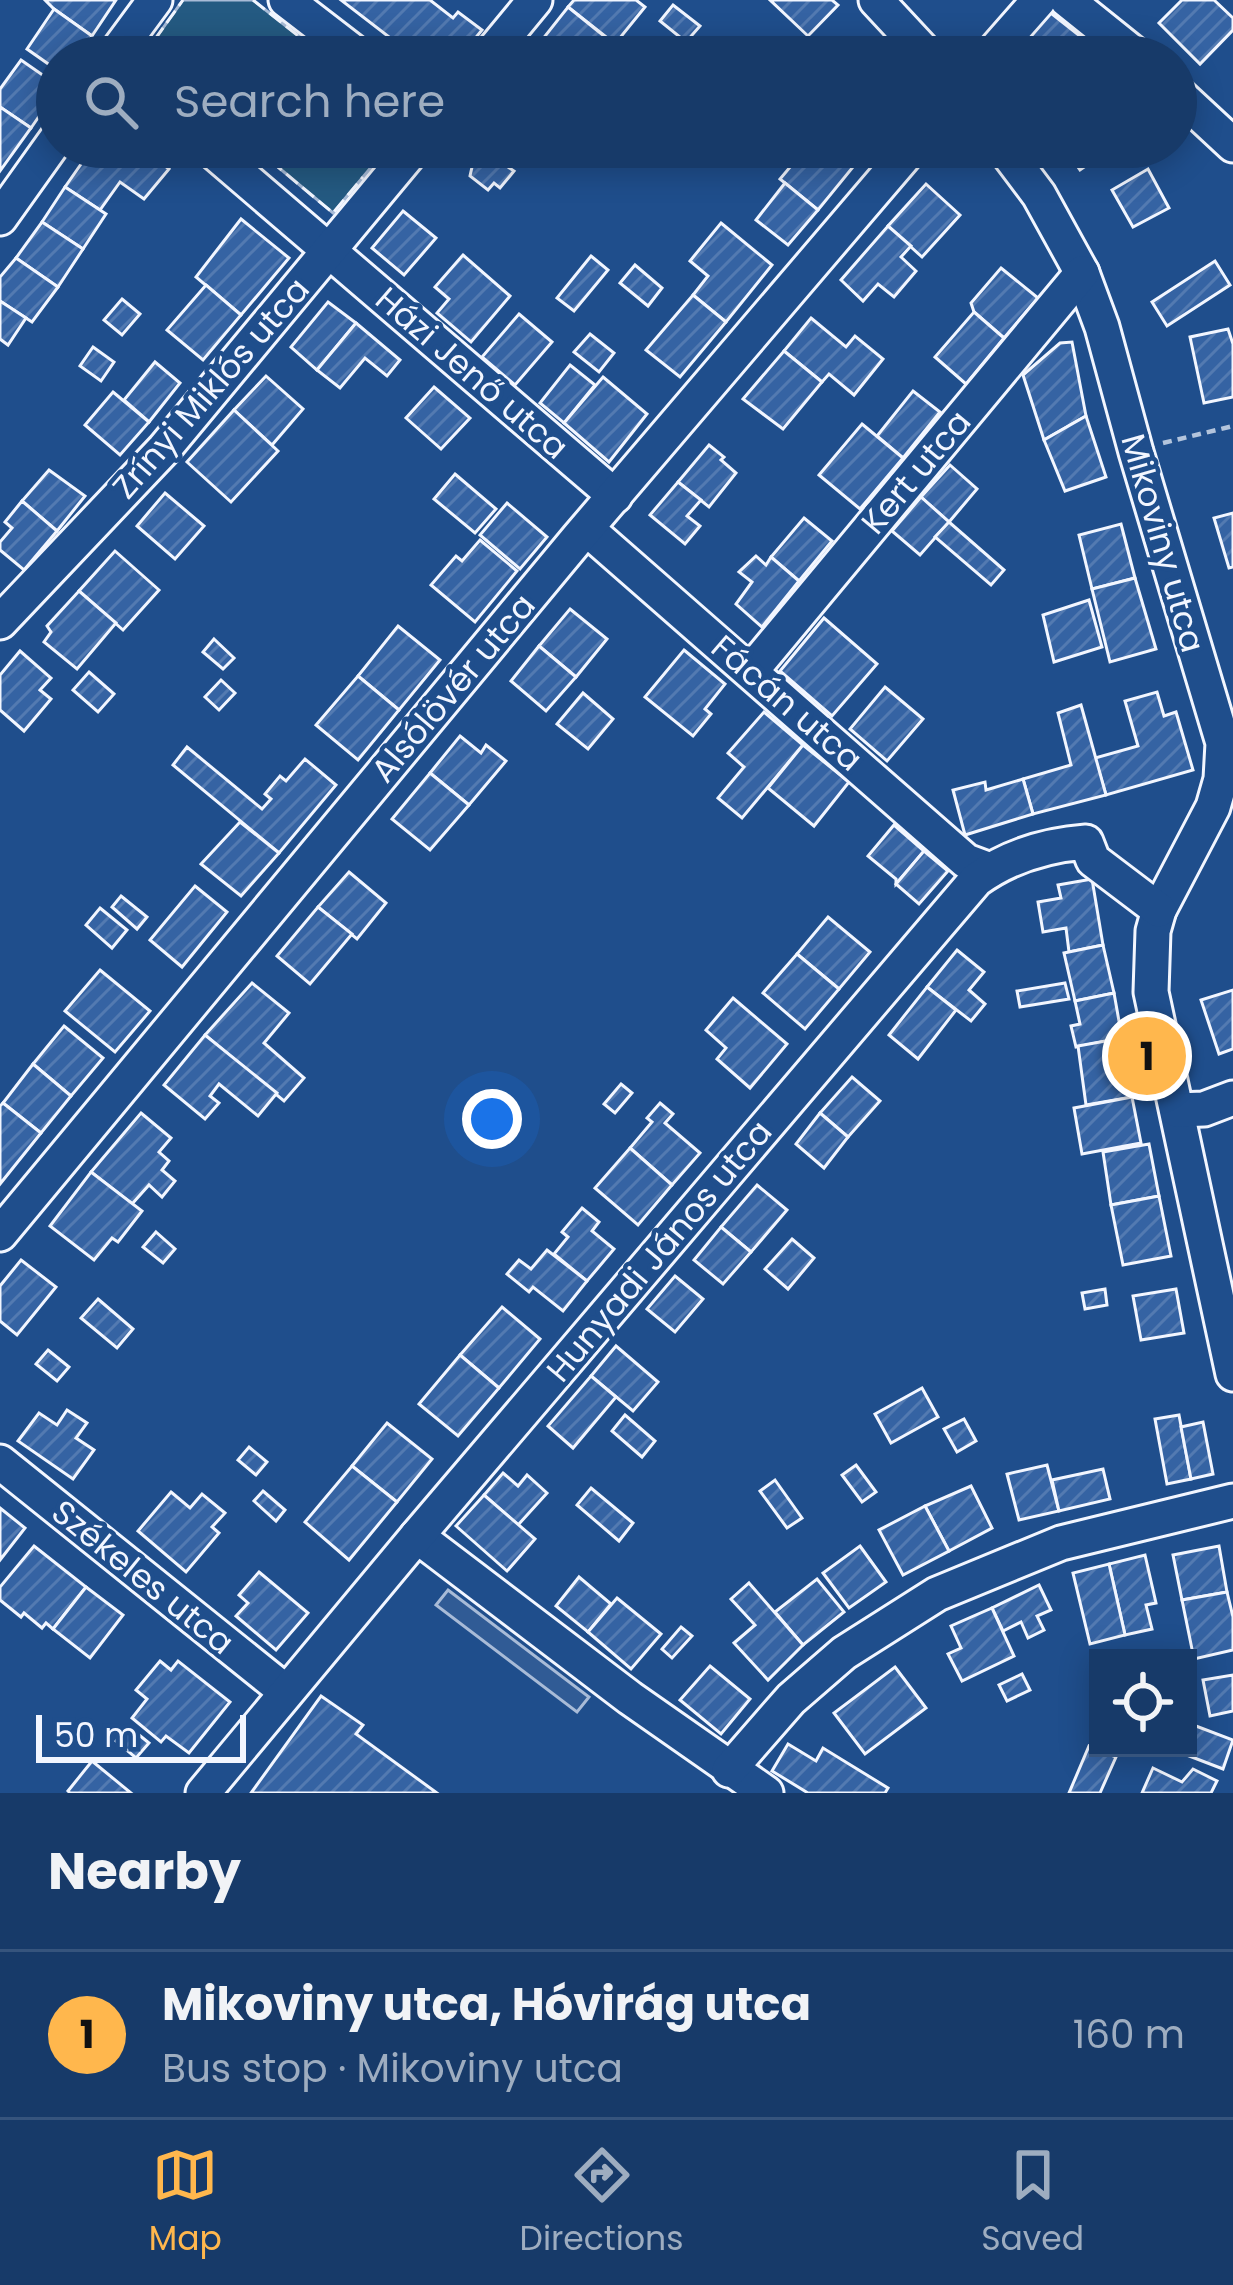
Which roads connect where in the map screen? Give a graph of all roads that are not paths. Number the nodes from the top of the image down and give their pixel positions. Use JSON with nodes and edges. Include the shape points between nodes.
{"nodes":[{"id":1,"x":155,"y":0,"type":"edge"},
{"id":2,"x":286,"y":0,"type":"edge"},
{"id":3,"x":876,"y":0,"type":"edge"},
{"id":4,"x":1040,"y":0,"type":"edge"},
{"id":5,"x":1067,"y":0,"type":"edge"},
{"id":6,"x":515,"y":7,"type":"edge"},
{"id":7,"x":128,"y":36,"type":"edge"},
{"id":8,"x":333,"y":36,"type":"edge"},
{"id":9,"x":499,"y":36,"type":"edge"},
{"id":10,"x":909,"y":36,"type":"edge"},
{"id":11,"x":1008,"y":36,"type":"edge"},
{"id":12,"x":1112,"y":36,"type":"edge"},
{"id":13,"x":1197,"y":112,"type":"edge"},
{"id":14,"x":1233,"y":145,"type":"edge"},
{"id":15,"x":36,"y":167,"type":"edge"},
{"id":16,"x":232,"y":168,"type":"edge"},
{"id":17,"x":397,"y":168,"type":"edge"},
{"id":18,"x":894,"y":168,"type":"edge"},
{"id":19,"x":1019,"y":168,"type":"edge"},
{"id":20,"x":0,"y":218,"type":"edge"},
{"id":21,"x":327,"y":252,"type":"junction"},
{"id":22,"x":1082,"y":273,"type":"junction"},
{"id":23,"x":615,"y":496,"type":"junction"},
{"id":24,"x":587,"y":529,"type":"junction"},
{"id":25,"x":0,"y":622,"type":"edge"},
{"id":26,"x":751,"y":671,"type":"junction"},
{"id":27,"x":990,"y":871,"type":"junction"},
{"id":28,"x":1159,"y":910,"type":"junction"},
{"id":29,"x":1233,"y":1098,"type":"edge"},
{"id":30,"x":1177,"y":1110,"type":"junction"},
{"id":31,"x":0,"y":1234,"type":"edge"},
{"id":32,"x":1233,"y":1374,"type":"edge"},
{"id":33,"x":0,"y":1462,"type":"edge"},
{"id":34,"x":1233,"y":1502,"type":"edge"},
{"id":35,"x":417,"y":1535,"type":"junction"},
{"id":36,"x":286,"y":1691,"type":"junction"},
{"id":37,"x":729,"y":1769,"type":"junction"},
{"id":38,"x":202,"y":1793,"type":"edge"},
{"id":39,"x":766,"y":1793,"type":"edge"}],
"edges":[{"from":1,"to":7,"type":"street"},
{"from":2,"to":8,"type":"street"},
{"from":3,"to":10,"type":"street"},
{"from":4,"to":11,"type":"street"},
{"from":5,"to":12,"type":"street"},
{"from":6,"to":9,"type":"street"},
{"from":13,"to":14,"type":"street"},
{"from":15,"to":20,"type":"street"},
{"from":16,"to":21,"type":"street","name":"Házi Jenő utca"},
{"from":17,"to":21,"type":"street","name":"Zrínyi Miklós utca"},
{"from":18,"to":23,"type":"street","name":"Alsólövér utca"},
{"from":19,"to":22,"type":"street","name":"Mikoviny utca"},
{"from":21,"to":23,"type":"street","name":"Házi Jenő utca"},
{"from":21,"to":25,"type":"street","name":"Zrínyi Miklós utca","via":[[164,448]]},
{"from":22,"to":26,"type":"street","name":"Kert utca"},
{"from":22,"to":28,"type":"street","name":"Mikoviny utca","via":[[1222,743],[1213,807]]},
{"from":23,"to":24,"type":"street","name":"Alsólövér utca"},
{"from":24,"to":26,"type":"street","name":"Fácán utca"},
{"from":24,"to":31,"type":"street","name":"Alsólövér utca"},
{"from":26,"to":27,"type":"street","name":"Fácán utca","via":[[966,861]]},
{"from":27,"to":28,"type":"street","name":"Hunyadi János utca","via":[[1043,848],[1086,842],[1093,860]]},
{"from":27,"to":35,"type":"street","name":"Hunyadi János utca","via":[[957,900]]},
{"from":28,"to":30,"type":"street","name":"Mikoviny utca","via":[[1151,992]]},
{"from":29,"to":30,"type":"street"},
{"from":30,"to":32,"type":"street","name":"Mikoviny utca"},
{"from":33,"to":36,"type":"street","name":"Székeles utca"},
{"from":34,"to":37,"type":"street","via":[[1061,1543],[937,1594],[844,1653]]},
{"from":35,"to":36,"type":"street","name":"Hunyadi János utca"},
{"from":35,"to":37,"type":"street"},
{"from":36,"to":38,"type":"street","name":"Hunyadi János utca"},
{"from":37,"to":39,"type":"street"}]}
